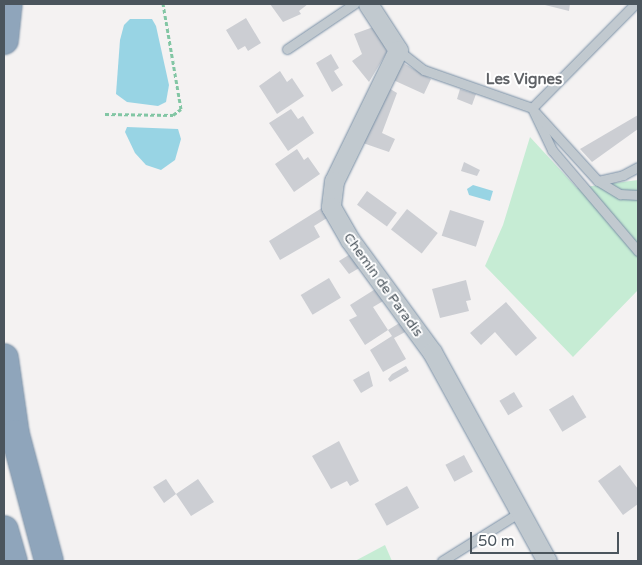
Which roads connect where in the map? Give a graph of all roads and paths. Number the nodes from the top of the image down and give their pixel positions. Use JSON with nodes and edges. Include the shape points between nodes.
{"nodes":[{"id":1,"x":8,"y":4,"type":"edge"},
{"id":2,"x":163,"y":4,"type":"edge"},
{"id":3,"x":354,"y":4,"type":"edge"},
{"id":4,"x":368,"y":4,"type":"edge"},
{"id":5,"x":630,"y":6,"type":"edge"},
{"id":6,"x":4,"y":40,"type":"edge"},
{"id":7,"x":287,"y":49,"type":"dead end"},
{"id":8,"x":398,"y":50,"type":"junction"},
{"id":9,"x":532,"y":108,"type":"junction"},
{"id":10,"x":105,"y":114,"type":"dead end"},
{"id":11,"x":638,"y":167,"type":"edge"},
{"id":12,"x":598,"y":181,"type":"junction"},
{"id":13,"x":638,"y":195,"type":"edge"},
{"id":14,"x":638,"y":250,"type":"edge"},
{"id":15,"x":4,"y":358,"type":"edge"},
{"id":16,"x":520,"y":512,"type":"junction"},
{"id":17,"x":4,"y":530,"type":"edge"},
{"id":18,"x":13,"y":561,"type":"edge"},
{"id":19,"x":49,"y":561,"type":"edge"},
{"id":20,"x":442,"y":561,"type":"edge"},
{"id":21,"x":547,"y":561,"type":"edge"}],
"edges":[{"from":1,"to":6,"type":"highway"},
{"from":2,"to":10,"type":"path","via":[[181,109],[173,115]]},
{"from":3,"to":7,"type":"lane"},
{"from":4,"to":8,"type":"street"},
{"from":5,"to":9,"type":"lane"},
{"from":8,"to":9,"type":"lane","via":[[424,70]]},
{"from":8,"to":16,"type":"street","name":"Chemin de Paradis","via":[[334,181],[331,207],[350,240],[432,352]]},
{"from":9,"to":12,"type":"lane"},
{"from":9,"to":14,"type":"lane","via":[[552,150]]},
{"from":11,"to":12,"type":"lane"},
{"from":12,"to":13,"type":"lane","via":[[620,194]]},
{"from":15,"to":19,"type":"highway","via":[[15,434]]},
{"from":16,"to":20,"type":"lane"},
{"from":16,"to":21,"type":"street","name":"Chemin de Paradis"},
{"from":17,"to":18,"type":"highway"}]}
